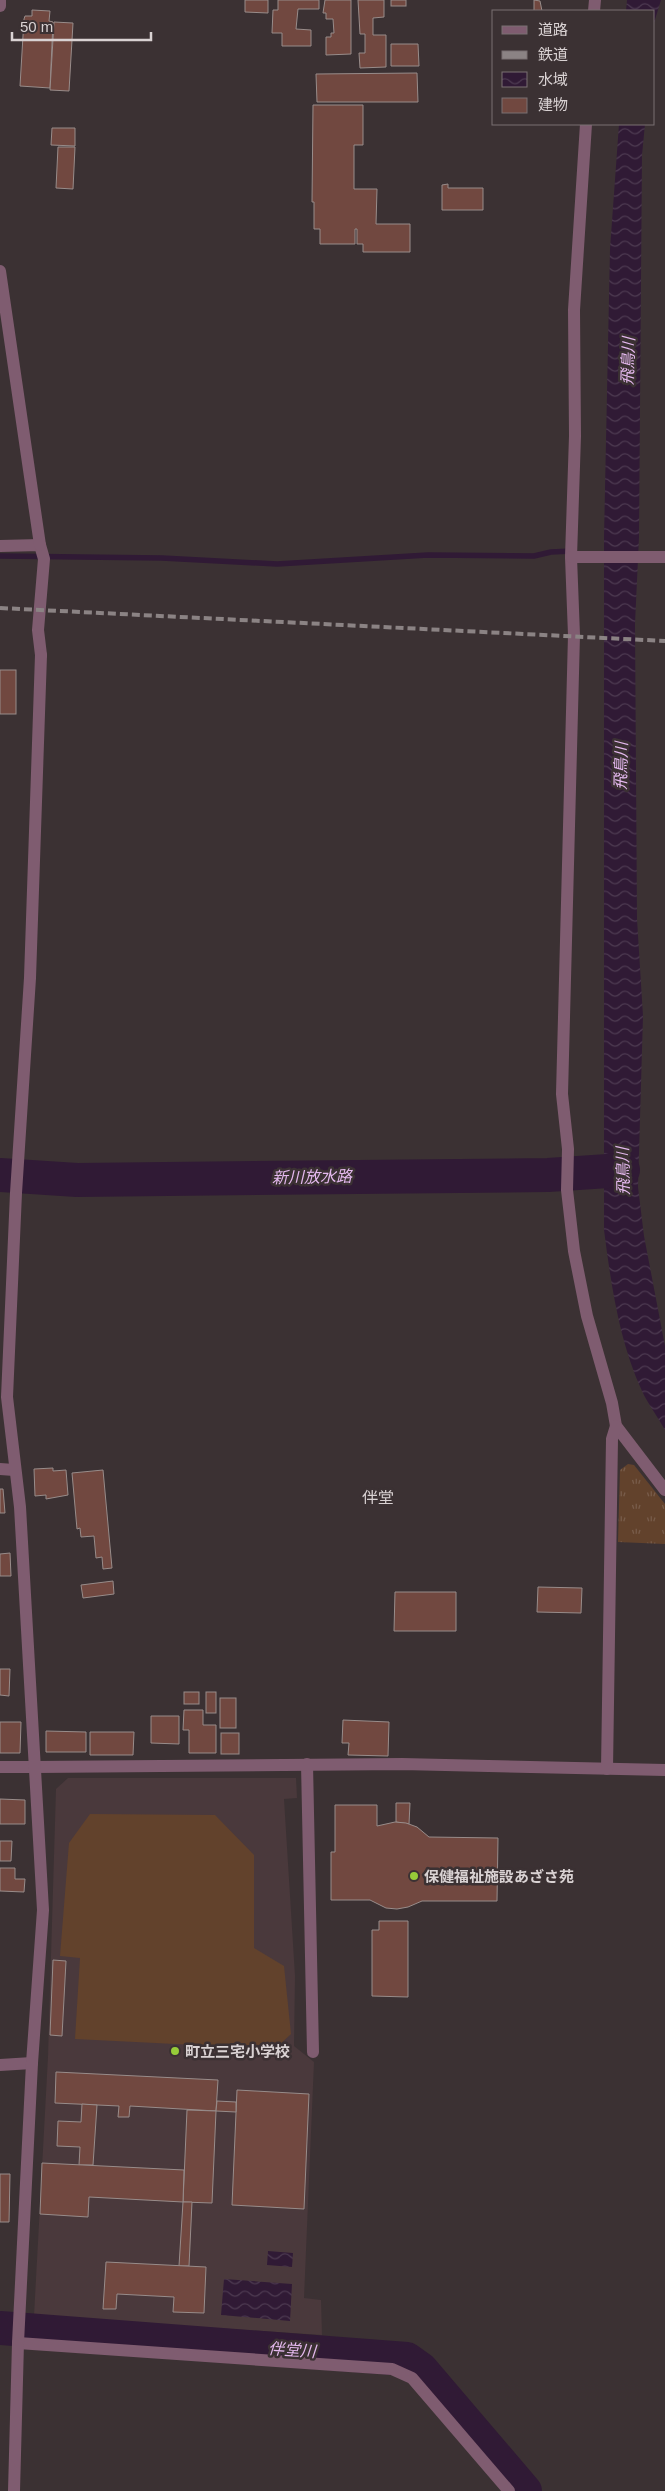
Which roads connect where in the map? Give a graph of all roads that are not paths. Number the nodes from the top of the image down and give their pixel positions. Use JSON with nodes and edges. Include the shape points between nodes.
{"nodes":[{"id":1,"x":0,"y":0,"type":"edge"},
{"id":2,"x":0,"y":6,"type":"edge"},
{"id":3,"x":586,"y":125,"type":"edge"},
{"id":4,"x":0,"y":271,"type":"edge"},
{"id":5,"x":40,"y":545,"type":"junction"},
{"id":6,"x":0,"y":546,"type":"edge"},
{"id":7,"x":665,"y":556,"type":"edge"},
{"id":8,"x":575,"y":557,"type":"junction"},
{"id":9,"x":616,"y":1426,"type":"junction"},
{"id":10,"x":0,"y":1469,"type":"edge"},
{"id":11,"x":14,"y":1470,"type":"junction"},
{"id":12,"x":665,"y":1490,"type":"edge"},
{"id":13,"x":307,"y":1764,"type":"junction"},
{"id":14,"x":0,"y":1767,"type":"edge"},
{"id":15,"x":36,"y":1767,"type":"junction"},
{"id":16,"x":607,"y":1769,"type":"junction"},
{"id":17,"x":665,"y":1770,"type":"edge"},
{"id":18,"x":313,"y":2052,"type":"dead end"},
{"id":19,"x":32,"y":2063,"type":"junction"},
{"id":20,"x":0,"y":2065,"type":"edge"},
{"id":21,"x":19,"y":2332,"type":"junction"},
{"id":22,"x":14,"y":2491,"type":"edge"},
{"id":23,"x":509,"y":2491,"type":"edge"}],
"edges":[{"from":1,"to":2,"type":"street"},
{"from":3,"to":8,"type":"street","via":[[574,310]]},
{"from":4,"to":5,"type":"street"},
{"from":5,"to":6,"type":"street"},
{"from":5,"to":11,"type":"street","via":[[44,559],[38,630],[41,655],[30,978],[7,1396]]},
{"from":7,"to":8,"type":"street"},
{"from":8,"to":9,"type":"street","via":[[562,1094],[574,1251],[587,1316]]},
{"from":9,"to":12,"type":"street"},
{"from":9,"to":16,"type":"street","via":[[612,1439],[608,1548]]},
{"from":10,"to":11,"type":"street"},
{"from":11,"to":15,"type":"street","via":[[20,1507]]},
{"from":13,"to":15,"type":"street"},
{"from":13,"to":16,"type":"street"},
{"from":13,"to":18,"type":"street"},
{"from":14,"to":15,"type":"street"},
{"from":15,"to":19,"type":"street","via":[[43,1910]]},
{"from":16,"to":17,"type":"street"},
{"from":19,"to":20,"type":"street"},
{"from":19,"to":21,"type":"street"},
{"from":21,"to":22,"type":"street"},
{"from":21,"to":23,"type":"street","via":[[392,2369],[412,2378]]}]}
